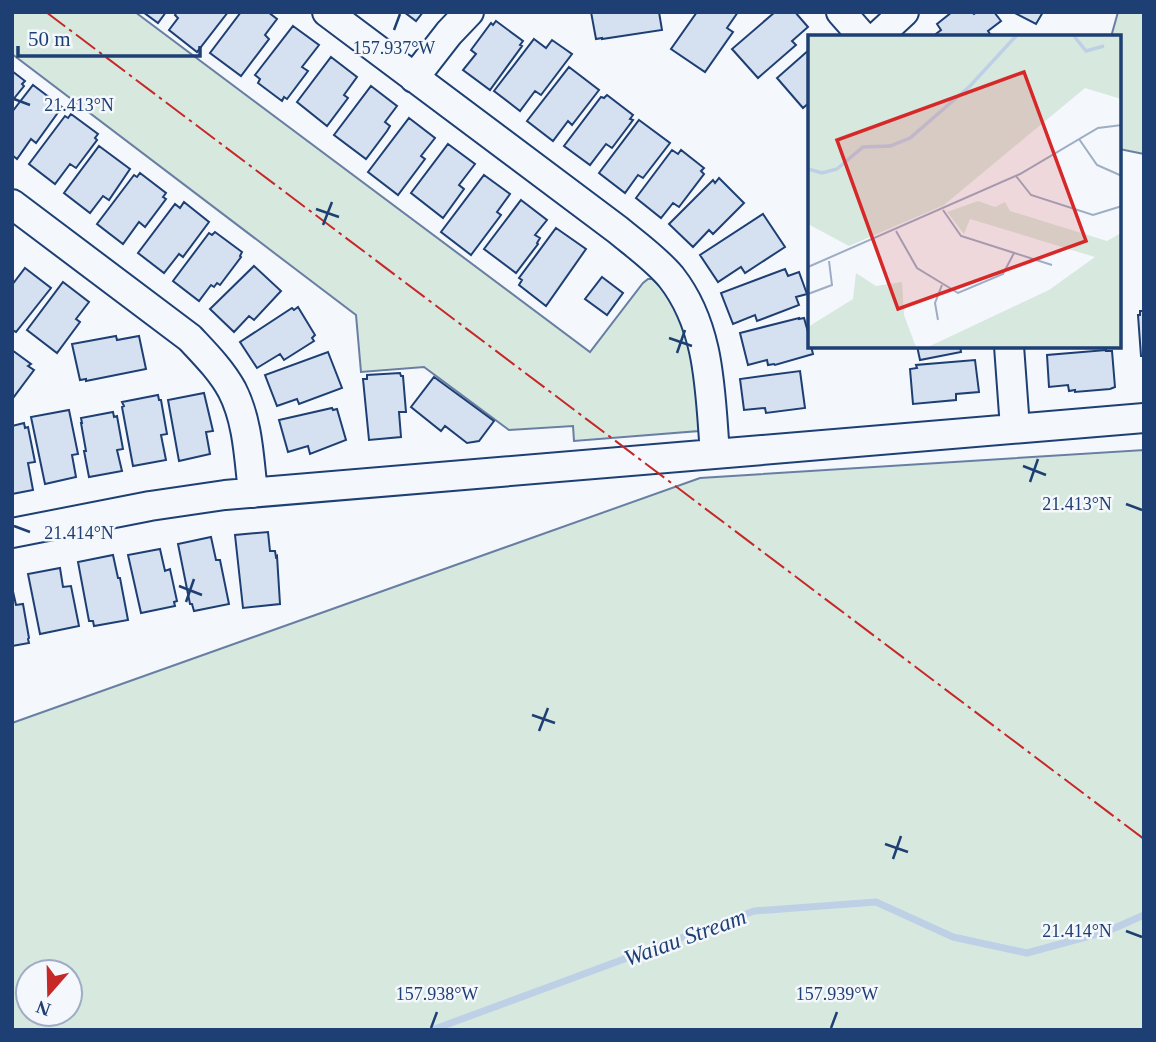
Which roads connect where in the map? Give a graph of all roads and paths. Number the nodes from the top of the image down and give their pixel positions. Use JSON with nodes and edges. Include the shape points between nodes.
{"nodes":[{"id":1,"x":327,"y":12,"type":"edge"},
{"id":2,"x":469,"y":12,"type":"edge"},
{"id":3,"x":841,"y":12,"type":"edge"},
{"id":4,"x":904,"y":12,"type":"edge"},
{"id":5,"x":861,"y":35,"type":"edge"},
{"id":6,"x":879,"y":35,"type":"edge"},
{"id":7,"x":414,"y":78,"type":"junction"},
{"id":8,"x":12,"y":204,"type":"edge"},
{"id":9,"x":1009,"y":348,"type":"edge"},
{"id":10,"x":1144,"y":418,"type":"edge"},
{"id":11,"x":1015,"y":428,"type":"junction"},
{"id":12,"x":715,"y":454,"type":"junction"},
{"id":13,"x":253,"y":493,"type":"junction"},
{"id":14,"x":12,"y":533,"type":"edge"}],
"edges":[{"from":1,"to":7,"type":"lane"},
{"from":2,"to":7,"type":"lane"},
{"from":3,"to":5,"type":"lane"},
{"from":4,"to":6,"type":"lane"},
{"from":7,"to":12,"type":"lane","via":[[618,230],[670,276],[697,324],[704,349]]},
{"from":8,"to":13,"type":"lane","via":[[190,338],[209,358],[239,406]]},
{"from":9,"to":11,"type":"lane"},
{"from":10,"to":11,"type":"lane"},
{"from":11,"to":12,"type":"lane"},
{"from":12,"to":13,"type":"lane"},
{"from":13,"to":14,"type":"lane","via":[[150,506]]}]}
